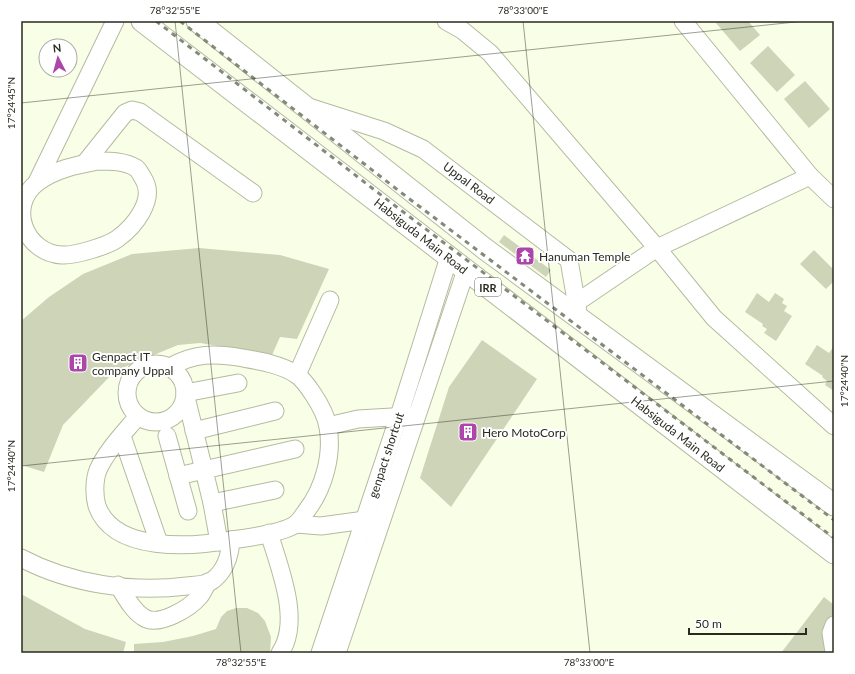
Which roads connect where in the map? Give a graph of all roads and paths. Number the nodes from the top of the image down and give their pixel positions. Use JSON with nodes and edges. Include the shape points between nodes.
{"nodes":[{"id":1,"x":115,"y":21,"type":"edge"},
{"id":2,"x":142,"y":21,"type":"edge"},
{"id":3,"x":197,"y":21,"type":"edge"},
{"id":4,"x":446,"y":21,"type":"edge"},
{"id":5,"x":683,"y":21,"type":"edge"},
{"id":6,"x":303,"y":105,"type":"junction"},
{"id":7,"x":85,"y":163,"type":"junction"},
{"id":8,"x":810,"y":176,"type":"junction"},
{"id":9,"x":37,"y":182,"type":"junction"},
{"id":10,"x":253,"y":193,"type":"dead end"},
{"id":11,"x":834,"y":199,"type":"edge"},
{"id":12,"x":657,"y":248,"type":"junction"},
{"id":13,"x":449,"y":257,"type":"junction"},
{"id":14,"x":466,"y":270,"type":"junction"},
{"id":15,"x":330,"y":300,"type":"dead end"},
{"id":16,"x":577,"y":310,"type":"junction"},
{"id":17,"x":170,"y":367,"type":"junction"},
{"id":18,"x":297,"y":375,"type":"junction"},
{"id":19,"x":238,"y":383,"type":"dead end"},
{"id":20,"x":185,"y":393,"type":"junction"},
{"id":21,"x":275,"y":411,"type":"dead end"},
{"id":22,"x":138,"y":416,"type":"junction"},
{"id":23,"x":399,"y":416,"type":"junction"},
{"id":24,"x":417,"y":416,"type":"junction"},
{"id":25,"x":328,"y":426,"type":"junction"},
{"id":26,"x":834,"y":426,"type":"edge"},
{"id":27,"x":194,"y":431,"type":"junction"},
{"id":28,"x":122,"y":436,"type":"junction"},
{"id":29,"x":167,"y":436,"type":"dead end"},
{"id":30,"x":295,"y":449,"type":"dead end"},
{"id":31,"x":204,"y":470,"type":"junction"},
{"id":32,"x":178,"y":476,"type":"junction"},
{"id":33,"x":275,"y":490,"type":"dead end"},
{"id":34,"x":212,"y":503,"type":"junction"},
{"id":35,"x":834,"y":505,"type":"edge"},
{"id":36,"x":188,"y":511,"type":"dead end"},
{"id":37,"x":373,"y":521,"type":"junction"},
{"id":38,"x":296,"y":524,"type":"junction"},
{"id":39,"x":269,"y":533,"type":"junction"},
{"id":40,"x":225,"y":541,"type":"junction"},
{"id":41,"x":159,"y":543,"type":"junction"},
{"id":42,"x":834,"y":553,"type":"edge"},
{"id":43,"x":21,"y":558,"type":"edge"},
{"id":44,"x":208,"y":582,"type":"junction"},
{"id":45,"x":118,"y":585,"type":"junction"},
{"id":46,"x":834,"y":625,"type":"edge"},
{"id":47,"x":834,"y":652,"type":"edge"},
{"id":48,"x":280,"y":653,"type":"edge"},
{"id":49,"x":320,"y":653,"type":"edge"},
{"id":50,"x":336,"y":653,"type":"edge"}],
"edges":[{"from":1,"to":9,"type":"street"},
{"from":2,"to":13,"type":"main road","name":"Habsiguda Main Road","number":"IRR"},
{"from":3,"to":6,"type":"main road","number":"IRR"},
{"from":4,"to":12,"type":"street","via":[[462,30],[490,53]]},
{"from":5,"to":8,"type":"street"},
{"from":6,"to":16,"type":"main road","number":"IRR","via":[[485,249]]},
{"from":6,"to":16,"type":"street","name":"Uppal Road","via":[[384,130],[423,149],[569,260]]},
{"from":7,"to":9,"type":"street","via":[[71,166]]},
{"from":7,"to":9,"type":"street","via":[[120,162],[137,168],[147,183],[147,198],[140,212],[131,226],[116,240],[69,256],[57,255],[41,247],[22,224],[21,211],[26,196]]},
{"from":7,"to":10,"type":"street","via":[[125,113],[132,110],[140,112]]},
{"from":8,"to":11,"type":"street"},
{"from":8,"to":12,"type":"street"},
{"from":12,"to":16,"type":"street"},
{"from":12,"to":26,"type":"street","via":[[714,318]]},
{"from":13,"to":14,"type":"main road","name":"Habsiguda Main Road","number":"IRR"},
{"from":13,"to":23,"type":"street","name":"genpact shortcut"},
{"from":14,"to":24,"type":"street"},
{"from":14,"to":42,"type":"main road","name":"Habsiguda Main Road","number":"IRR"},
{"from":15,"to":18,"type":"street"},
{"from":16,"to":35,"type":"main road","number":"IRR"},
{"from":17,"to":18,"type":"street","via":[[195,356],[211,354],[253,360]]},
{"from":17,"to":20,"type":"street","via":[[183,381]]},
{"from":17,"to":22,"type":"street","via":[[152,364],[143,366],[130,379],[126,397],[129,406]]},
{"from":18,"to":25,"type":"street","via":[[319,402]]},
{"from":19,"to":20,"type":"street"},
{"from":20,"to":22,"type":"street","via":[[182,408],[168,420],[150,422]]},
{"from":20,"to":27,"type":"street"},
{"from":21,"to":27,"type":"street"},
{"from":22,"to":28,"type":"street"},
{"from":23,"to":24,"type":"street"},
{"from":23,"to":25,"type":"street","via":[[358,419]]},
{"from":23,"to":37,"type":"street","name":"genpact shortcut"},
{"from":24,"to":37,"type":"street"},
{"from":25,"to":38,"type":"street","via":[[326,470],[310,506]]},
{"from":27,"to":31,"type":"street"},
{"from":28,"to":41,"type":"street"},
{"from":28,"to":41,"type":"street","via":[[104,458],[97,472],[96,503],[103,519],[118,531],[136,539]]},
{"from":29,"to":32,"type":"street"},
{"from":30,"to":31,"type":"street"},
{"from":31,"to":32,"type":"street"},
{"from":31,"to":34,"type":"street"},
{"from":32,"to":36,"type":"street"},
{"from":33,"to":34,"type":"street"},
{"from":34,"to":40,"type":"street"},
{"from":37,"to":38,"type":"street","via":[[321,526]]},
{"from":37,"to":49,"type":"street","name":"genpact shortcut"},
{"from":37,"to":50,"type":"street"},
{"from":38,"to":39,"type":"street"},
{"from":39,"to":40,"type":"street"},
{"from":39,"to":48,"type":"street","via":[[290,617],[285,646]]},
{"from":40,"to":41,"type":"street","via":[[181,545]]},
{"from":40,"to":44,"type":"street","via":[[231,552],[225,568]]},
{"from":43,"to":45,"type":"street","via":[[36,566],[93,583]]},
{"from":44,"to":45,"type":"street","via":[[162,589]]},
{"from":44,"to":45,"type":"street","via":[[200,596],[185,608],[168,618],[153,620],[143,618],[134,610]]},
{"from":46,"to":47,"type":"street","via":[[831,633]]}]}
